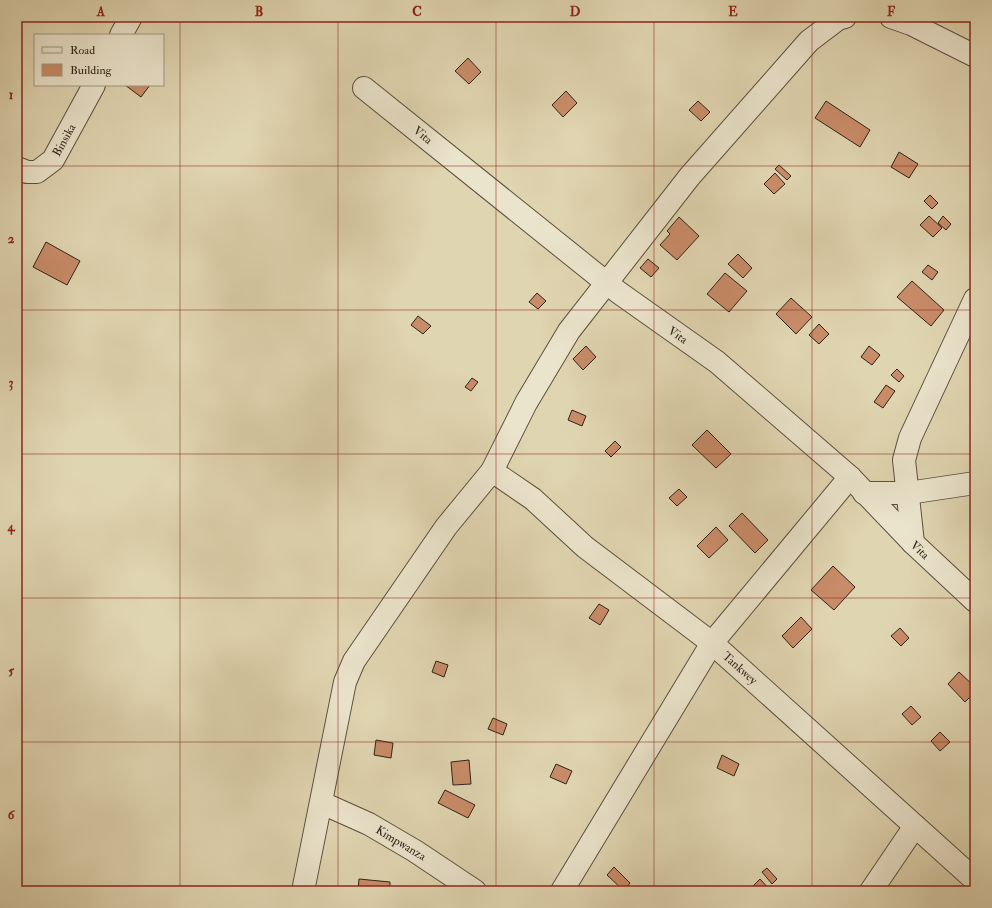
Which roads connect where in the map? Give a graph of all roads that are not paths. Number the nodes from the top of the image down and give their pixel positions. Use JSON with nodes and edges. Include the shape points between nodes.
{"nodes":[{"id":1,"x":131,"y":17,"type":"edge"},
{"id":2,"x":845,"y":17,"type":"edge"},
{"id":3,"x":891,"y":17,"type":"edge"},
{"id":4,"x":122,"y":34,"type":"edge"},
{"id":5,"x":975,"y":56,"type":"edge"},
{"id":6,"x":93,"y":86,"type":"edge"},
{"id":7,"x":364,"y":88,"type":"dead end"},
{"id":8,"x":17,"y":168,"type":"edge"},
{"id":9,"x":607,"y":282,"type":"junction"},
{"id":10,"x":975,"y":299,"type":"edge"},
{"id":11,"x":492,"y":471,"type":"junction"},
{"id":12,"x":975,"y":483,"type":"edge"},
{"id":13,"x":857,"y":485,"type":"junction"},
{"id":14,"x":908,"y":493,"type":"junction"},
{"id":15,"x":913,"y":544,"type":"junction"},
{"id":16,"x":975,"y":601,"type":"edge"},
{"id":17,"x":712,"y":642,"type":"junction"},
{"id":18,"x":322,"y":803,"type":"junction"},
{"id":19,"x":915,"y":826,"type":"junction"},
{"id":20,"x":975,"y":880,"type":"edge"},
{"id":21,"x":303,"y":891,"type":"edge"},
{"id":22,"x":475,"y":891,"type":"edge"},
{"id":23,"x":562,"y":891,"type":"edge"},
{"id":24,"x":871,"y":891,"type":"edge"}],
"edges":[{"from":1,"to":4,"type":"street"},
{"from":2,"to":9,"type":"street","via":[[838,19],[809,41],[690,176]]},
{"from":3,"to":5,"type":"street","via":[[911,24]]},
{"from":6,"to":8,"type":"street","name":"Binsika","via":[[53,160],[37,172]]},
{"from":7,"to":9,"type":"street","name":"Vita"},
{"from":9,"to":11,"type":"street","via":[[569,331],[546,367]]},
{"from":9,"to":13,"type":"street","name":"Vita","via":[[717,362]]},
{"from":10,"to":14,"type":"street","via":[[910,438],[904,460]]},
{"from":11,"to":17,"type":"street","name":"Tankwey","via":[[532,499],[585,547]]},
{"from":11,"to":18,"type":"street","via":[[446,528],[354,661],[345,682]]},
{"from":12,"to":14,"type":"street"},
{"from":13,"to":14,"type":"street"},
{"from":13,"to":15,"type":"street","name":"Vita"},
{"from":13,"to":17,"type":"street"},
{"from":14,"to":15,"type":"street"},
{"from":15,"to":16,"type":"street","name":"Vita"},
{"from":17,"to":19,"type":"street","name":"Tankwey"},
{"from":17,"to":23,"type":"street"},
{"from":18,"to":21,"type":"street"},
{"from":18,"to":22,"type":"street","name":"Kimpwanza","via":[[369,824]]},
{"from":19,"to":20,"type":"street","name":"Tankwey"},
{"from":19,"to":24,"type":"street"}]}
